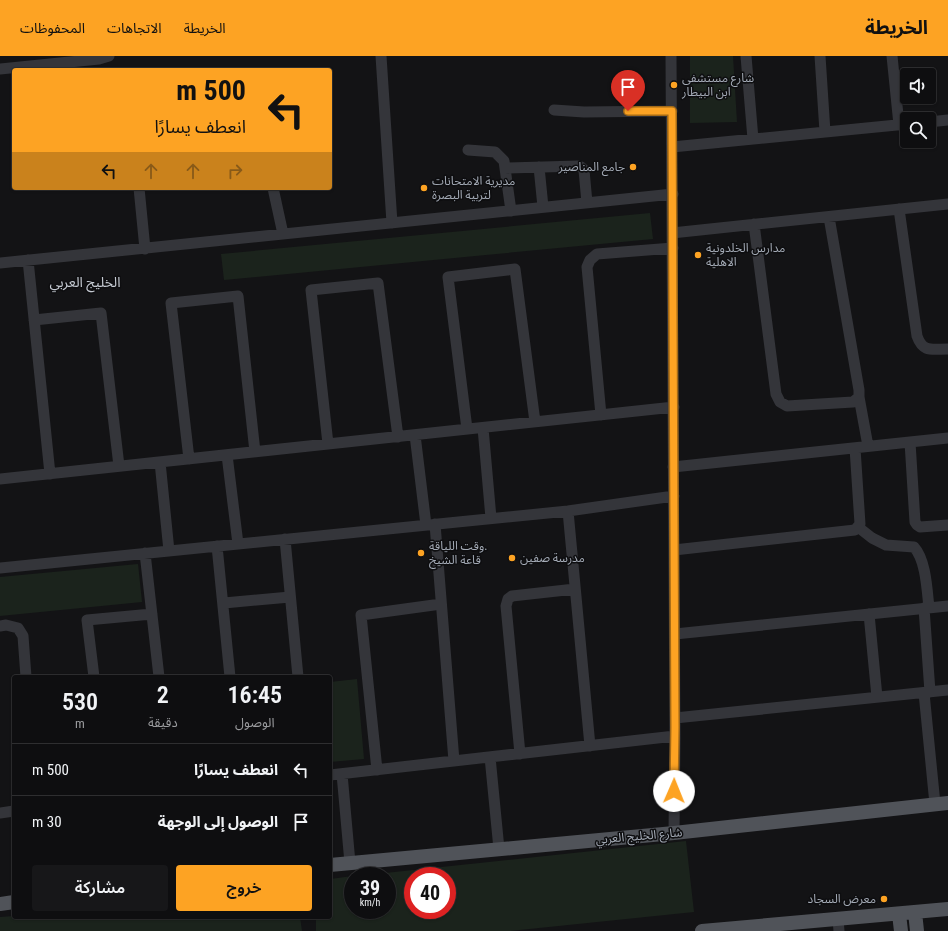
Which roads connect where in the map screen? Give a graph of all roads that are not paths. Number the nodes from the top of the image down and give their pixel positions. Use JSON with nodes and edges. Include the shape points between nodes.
{"nodes":[{"id":1,"x":109,"y":56,"type":"edge"},
{"id":2,"x":381,"y":56,"type":"edge"},
{"id":3,"x":672,"y":56,"type":"edge"},
{"id":4,"x":746,"y":56,"type":"edge"},
{"id":5,"x":820,"y":56,"type":"edge"},
{"id":6,"x":892,"y":56,"type":"edge"},
{"id":7,"x":0,"y":69,"type":"edge"},
{"id":8,"x":554,"y":110,"type":"dead end"},
{"id":9,"x":672,"y":111,"type":"junction"},
{"id":10,"x":901,"y":112,"type":"edge"},
{"id":11,"x":948,"y":120,"type":"edge"},
{"id":12,"x":936,"y":121,"type":"edge"},
{"id":13,"x":900,"y":124,"type":"edge"},
{"id":14,"x":825,"y":132,"type":"junction"},
{"id":15,"x":753,"y":139,"type":"junction"},
{"id":16,"x":672,"y":147,"type":"junction"},
{"id":17,"x":468,"y":150,"type":"dead end"},
{"id":18,"x":539,"y":167,"type":"junction"},
{"id":19,"x":505,"y":168,"type":"junction"},
{"id":20,"x":139,"y":190,"type":"edge"},
{"id":21,"x":273,"y":190,"type":"edge"},
{"id":22,"x":673,"y":194,"type":"junction"},
{"id":23,"x":587,"y":203,"type":"junction"},
{"id":24,"x":948,"y":204,"type":"edge"},
{"id":25,"x":543,"y":207,"type":"junction"},
{"id":26,"x":899,"y":209,"type":"junction"},
{"id":27,"x":511,"y":210,"type":"junction"},
{"id":28,"x":830,"y":217,"type":"junction"},
{"id":29,"x":392,"y":223,"type":"junction"},
{"id":30,"x":754,"y":224,"type":"junction"},
{"id":31,"x":672,"y":233,"type":"junction"},
{"id":32,"x":283,"y":234,"type":"junction"},
{"id":33,"x":673,"y":248,"type":"junction"},
{"id":34,"x":145,"y":249,"type":"junction"},
{"id":35,"x":28,"y":260,"type":"junction"},
{"id":36,"x":0,"y":263,"type":"edge"},
{"id":37,"x":34,"y":320,"type":"junction"},
{"id":38,"x":948,"y":349,"type":"edge"},
{"id":39,"x":859,"y":397,"type":"junction"},
{"id":40,"x":674,"y":407,"type":"junction"},
{"id":41,"x":601,"y":415,"type":"junction"},
{"id":42,"x":535,"y":422,"type":"junction"},
{"id":43,"x":483,"y":428,"type":"junction"},
{"id":44,"x":467,"y":429,"type":"junction"},
{"id":45,"x":415,"y":435,"type":"junction"},
{"id":46,"x":398,"y":437,"type":"junction"},
{"id":47,"x":948,"y":438,"type":"edge"},
{"id":48,"x":910,"y":442,"type":"junction"},
{"id":49,"x":328,"y":444,"type":"junction"},
{"id":50,"x":868,"y":446,"type":"junction"},
{"id":51,"x":855,"y":448,"type":"junction"},
{"id":52,"x":255,"y":452,"type":"junction"},
{"id":53,"x":227,"y":455,"type":"junction"},
{"id":54,"x":189,"y":459,"type":"junction"},
{"id":55,"x":160,"y":462,"type":"junction"},
{"id":56,"x":118,"y":466,"type":"junction"},
{"id":57,"x":673,"y":467,"type":"junction"},
{"id":58,"x":50,"y":474,"type":"junction"},
{"id":59,"x":0,"y":479,"type":"edge"},
{"id":60,"x":674,"y":496,"type":"junction"},
{"id":61,"x":568,"y":511,"type":"junction"},
{"id":62,"x":491,"y":518,"type":"junction"},
{"id":63,"x":430,"y":525,"type":"junction"},
{"id":64,"x":948,"y":525,"type":"edge"},
{"id":65,"x":858,"y":527,"type":"junction"},
{"id":66,"x":285,"y":539,"type":"junction"},
{"id":67,"x":238,"y":544,"type":"junction"},
{"id":68,"x":217,"y":546,"type":"junction"},
{"id":69,"x":674,"y":550,"type":"junction"},
{"id":70,"x":169,"y":551,"type":"junction"},
{"id":71,"x":145,"y":553,"type":"junction"},
{"id":72,"x":0,"y":568,"type":"edge"},
{"id":73,"x":574,"y":589,"type":"junction"},
{"id":74,"x":290,"y":597,"type":"junction"},
{"id":75,"x":224,"y":603,"type":"junction"},
{"id":76,"x":441,"y":604,"type":"junction"},
{"id":77,"x":948,"y":606,"type":"edge"},
{"id":78,"x":927,"y":608,"type":"junction"},
{"id":79,"x":152,"y":614,"type":"junction"},
{"id":80,"x":869,"y":614,"type":"junction"},
{"id":81,"x":0,"y":626,"type":"edge"},
{"id":82,"x":675,"y":634,"type":"junction"},
{"id":83,"x":26,"y":675,"type":"edge"},
{"id":84,"x":94,"y":675,"type":"edge"},
{"id":85,"x":159,"y":675,"type":"edge"},
{"id":86,"x":230,"y":675,"type":"edge"},
{"id":87,"x":298,"y":675,"type":"edge"},
{"id":88,"x":948,"y":690,"type":"edge"},
{"id":89,"x":927,"y":692,"type":"junction"},
{"id":90,"x":877,"y":697,"type":"junction"},
{"id":91,"x":675,"y":718,"type":"junction"},
{"id":92,"x":675,"y":736,"type":"junction"},
{"id":93,"x":590,"y":746,"type":"junction"},
{"id":94,"x":520,"y":754,"type":"junction"},
{"id":95,"x":490,"y":757,"type":"junction"},
{"id":96,"x":454,"y":761,"type":"junction"},
{"id":97,"x":377,"y":770,"type":"junction"},
{"id":98,"x":342,"y":774,"type":"junction"},
{"id":99,"x":332,"y":775,"type":"edge"},
{"id":100,"x":942,"y":803,"type":"edge"},
{"id":101,"x":12,"y":811,"type":"edge"},
{"id":102,"x":0,"y":813,"type":"edge"},
{"id":103,"x":674,"y":833,"type":"junction"},
{"id":104,"x":499,"y":849,"type":"junction"},
{"id":105,"x":350,"y":863,"type":"junction"},
{"id":106,"x":332,"y":865,"type":"edge"},
{"id":107,"x":948,"y":909,"type":"edge"},
{"id":108,"x":915,"y":912,"type":"junction"},
{"id":109,"x":899,"y":914,"type":"junction"},
{"id":110,"x":839,"y":925,"type":"edge"},
{"id":111,"x":702,"y":931,"type":"edge"},
{"id":112,"x":901,"y":931,"type":"edge"},
{"id":113,"x":917,"y":931,"type":"edge"}],
"edges":[{"from":1,"to":7,"type":"street"},
{"from":2,"to":29,"type":"street"},
{"from":3,"to":9,"type":"street"},
{"from":4,"to":15,"type":"street"},
{"from":5,"to":14,"type":"street"},
{"from":6,"to":10,"type":"street"},
{"from":8,"to":9,"type":"street"},
{"from":9,"to":16,"type":"street"},
{"from":11,"to":12,"type":"street"},
{"from":13,"to":14,"type":"street"},
{"from":14,"to":15,"type":"street"},
{"from":15,"to":16,"type":"street"},
{"from":16,"to":22,"type":"street"},
{"from":17,"to":19,"type":"street","via":[[495,152],[504,162]]},
{"from":18,"to":19,"type":"street"},
{"from":18,"to":23,"type":"street","via":[[581,167],[584,170]]},
{"from":18,"to":25,"type":"street"},
{"from":19,"to":27,"type":"street"},
{"from":20,"to":34,"type":"street"},
{"from":21,"to":32,"type":"street"},
{"from":22,"to":23,"type":"street"},
{"from":22,"to":31,"type":"street"},
{"from":23,"to":25,"type":"street"},
{"from":24,"to":26,"type":"street"},
{"from":25,"to":27,"type":"street"},
{"from":26,"to":28,"type":"street"},
{"from":26,"to":38,"type":"street","via":[[917,336],[925,349]]},
{"from":27,"to":29,"type":"street"},
{"from":28,"to":30,"type":"street"},
{"from":28,"to":39,"type":"street"},
{"from":29,"to":32,"type":"street"},
{"from":30,"to":31,"type":"street"},
{"from":30,"to":39,"type":"street","via":[[776,394],[780,402],[787,406],[853,402]]},
{"from":31,"to":33,"type":"street"},
{"from":32,"to":34,"type":"street"},
{"from":33,"to":40,"type":"street"},
{"from":33,"to":41,"type":"street","via":[[597,254],[587,266]]},
{"from":34,"to":35,"type":"street"},
{"from":35,"to":36,"type":"street"},
{"from":35,"to":37,"type":"street"},
{"from":37,"to":56,"type":"street","via":[[101,313]]},
{"from":37,"to":58,"type":"street"},
{"from":39,"to":50,"type":"street"},
{"from":40,"to":41,"type":"street"},
{"from":40,"to":57,"type":"street"},
{"from":41,"to":42,"type":"street"},
{"from":42,"to":43,"type":"street"},
{"from":42,"to":44,"type":"street","via":[[515,269],[448,277]]},
{"from":43,"to":44,"type":"street"},
{"from":43,"to":62,"type":"street"},
{"from":44,"to":45,"type":"street"},
{"from":45,"to":46,"type":"street"},
{"from":45,"to":63,"type":"street"},
{"from":46,"to":49,"type":"street"},
{"from":46,"to":49,"type":"street","via":[[378,283],[311,290]]},
{"from":47,"to":48,"type":"street"},
{"from":48,"to":50,"type":"street"},
{"from":48,"to":64,"type":"street","via":[[915,522],[920,527]]},
{"from":49,"to":52,"type":"street"},
{"from":50,"to":51,"type":"street"},
{"from":51,"to":57,"type":"street"},
{"from":51,"to":65,"type":"street","via":[[860,524]]},
{"from":52,"to":53,"type":"street"},
{"from":52,"to":54,"type":"street","via":[[238,296],[171,304]]},
{"from":53,"to":54,"type":"street"},
{"from":53,"to":67,"type":"street"},
{"from":54,"to":55,"type":"street"},
{"from":55,"to":56,"type":"street"},
{"from":55,"to":70,"type":"street"},
{"from":56,"to":58,"type":"street"},
{"from":57,"to":60,"type":"street"},
{"from":58,"to":59,"type":"street"},
{"from":60,"to":61,"type":"street"},
{"from":60,"to":69,"type":"street"},
{"from":61,"to":62,"type":"street"},
{"from":61,"to":73,"type":"street"},
{"from":62,"to":63,"type":"street"},
{"from":63,"to":66,"type":"street"},
{"from":63,"to":76,"type":"street"},
{"from":65,"to":69,"type":"street","via":[[850,531]]},
{"from":65,"to":78,"type":"street","via":[[880,543],[914,547],[919,552],[923,564]]},
{"from":66,"to":67,"type":"street"},
{"from":66,"to":74,"type":"street"},
{"from":67,"to":68,"type":"street"},
{"from":68,"to":70,"type":"street"},
{"from":68,"to":75,"type":"street"},
{"from":69,"to":82,"type":"street"},
{"from":70,"to":71,"type":"street"},
{"from":71,"to":72,"type":"street"},
{"from":71,"to":79,"type":"street"},
{"from":73,"to":93,"type":"street"},
{"from":73,"to":94,"type":"street","via":[[512,596],[508,599],[506,606]]},
{"from":74,"to":75,"type":"street"},
{"from":74,"to":87,"type":"street"},
{"from":75,"to":86,"type":"street"},
{"from":76,"to":96,"type":"street"},
{"from":76,"to":97,"type":"street","via":[[361,615]]},
{"from":77,"to":78,"type":"street"},
{"from":78,"to":80,"type":"street"},
{"from":78,"to":89,"type":"street"},
{"from":79,"to":84,"type":"street","via":[[87,620]]},
{"from":79,"to":85,"type":"street"},
{"from":80,"to":82,"type":"street"},
{"from":80,"to":90,"type":"street"},
{"from":81,"to":83,"type":"street","via":[[18,628],[23,636]]},
{"from":82,"to":91,"type":"street"},
{"from":88,"to":89,"type":"street"},
{"from":89,"to":90,"type":"street"},
{"from":89,"to":100,"type":"street"},
{"from":90,"to":91,"type":"street"},
{"from":91,"to":92,"type":"street"},
{"from":92,"to":93,"type":"street"},
{"from":92,"to":103,"type":"street"},
{"from":93,"to":94,"type":"street"},
{"from":94,"to":95,"type":"street"},
{"from":95,"to":96,"type":"street"},
{"from":95,"to":104,"type":"street"},
{"from":96,"to":97,"type":"street"},
{"from":97,"to":98,"type":"street"},
{"from":98,"to":99,"type":"street"},
{"from":98,"to":105,"type":"street"},
{"from":100,"to":103,"type":"main road","name":"شارع الخليج العربي"},
{"from":101,"to":102,"type":"street"},
{"from":103,"to":104,"type":"main road","name":"شارع الخليج العربي"},
{"from":104,"to":105,"type":"main road","name":"شارع الخليج العربي"},
{"from":105,"to":106,"type":"main road","name":"شارع الخليج العربي"},
{"from":107,"to":108,"type":"main road"},
{"from":108,"to":109,"type":"main road"},
{"from":108,"to":113,"type":"main road"},
{"from":109,"to":110,"type":"main road"},
{"from":109,"to":112,"type":"main road"},
{"from":110,"to":111,"type":"main road"}]}
